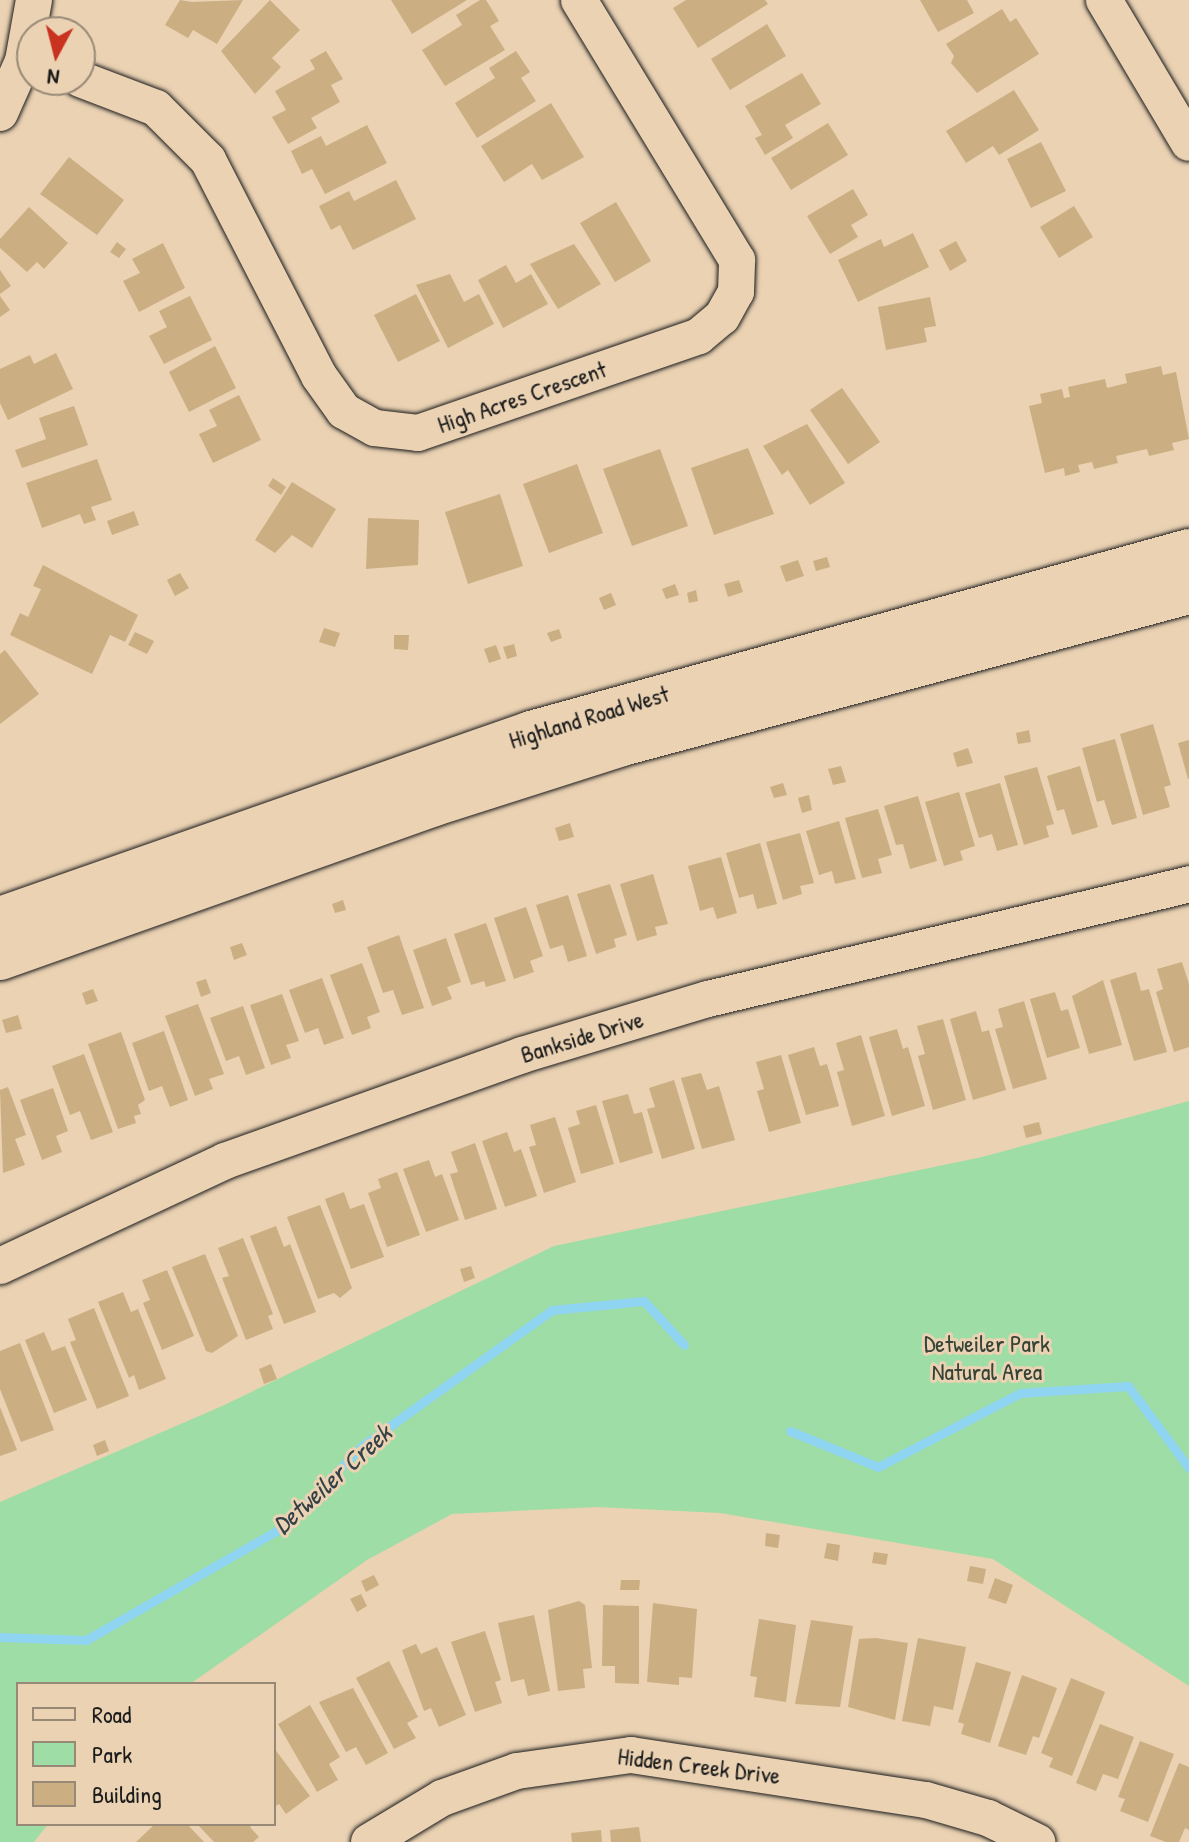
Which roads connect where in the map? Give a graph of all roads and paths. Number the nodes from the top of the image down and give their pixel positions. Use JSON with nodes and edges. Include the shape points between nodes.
{"nodes":[{"id":1,"x":579,"y":0,"type":"edge"},
{"id":2,"x":1104,"y":0,"type":"edge"},
{"id":3,"x":16,"y":84,"type":"edge"},
{"id":4,"x":96,"y":85,"type":"edge"},
{"id":5,"x":0,"y":113,"type":"edge"},
{"id":6,"x":1189,"y":143,"type":"edge"},
{"id":7,"x":1189,"y":551,"type":"edge"},
{"id":8,"x":1189,"y":592,"type":"edge"},
{"id":9,"x":1189,"y":884,"type":"edge"},
{"id":10,"x":0,"y":919,"type":"edge"},
{"id":11,"x":0,"y":958,"type":"edge"},
{"id":12,"x":0,"y":1266,"type":"edge"},
{"id":13,"x":369,"y":1842,"type":"edge"},
{"id":14,"x":1037,"y":1842,"type":"edge"}],
"edges":[{"from":1,"to":4,"type":"street","name":"High Acres Crescent","via":[[737,260],[736,292],[722,317],[699,336],[418,433],[375,428],[344,411],[319,376],[208,160],[156,108]]},
{"from":2,"to":6,"type":"street"},
{"from":3,"to":5,"type":"street"},
{"from":7,"to":10,"type":"main road","name":"Highland Road West","via":[[531,733]]},
{"from":8,"to":11,"type":"main road","name":"Highland Road West","via":[[622,744],[419,809]]},
{"from":9,"to":12,"type":"street","name":"Bankside Drive","via":[[708,999],[522,1055],[225,1161]]},
{"from":13,"to":14,"type":"street","name":"Hidden Creek Drive","via":[[442,1798],[517,1771],[631,1755],[926,1800],[988,1818]]}]}
